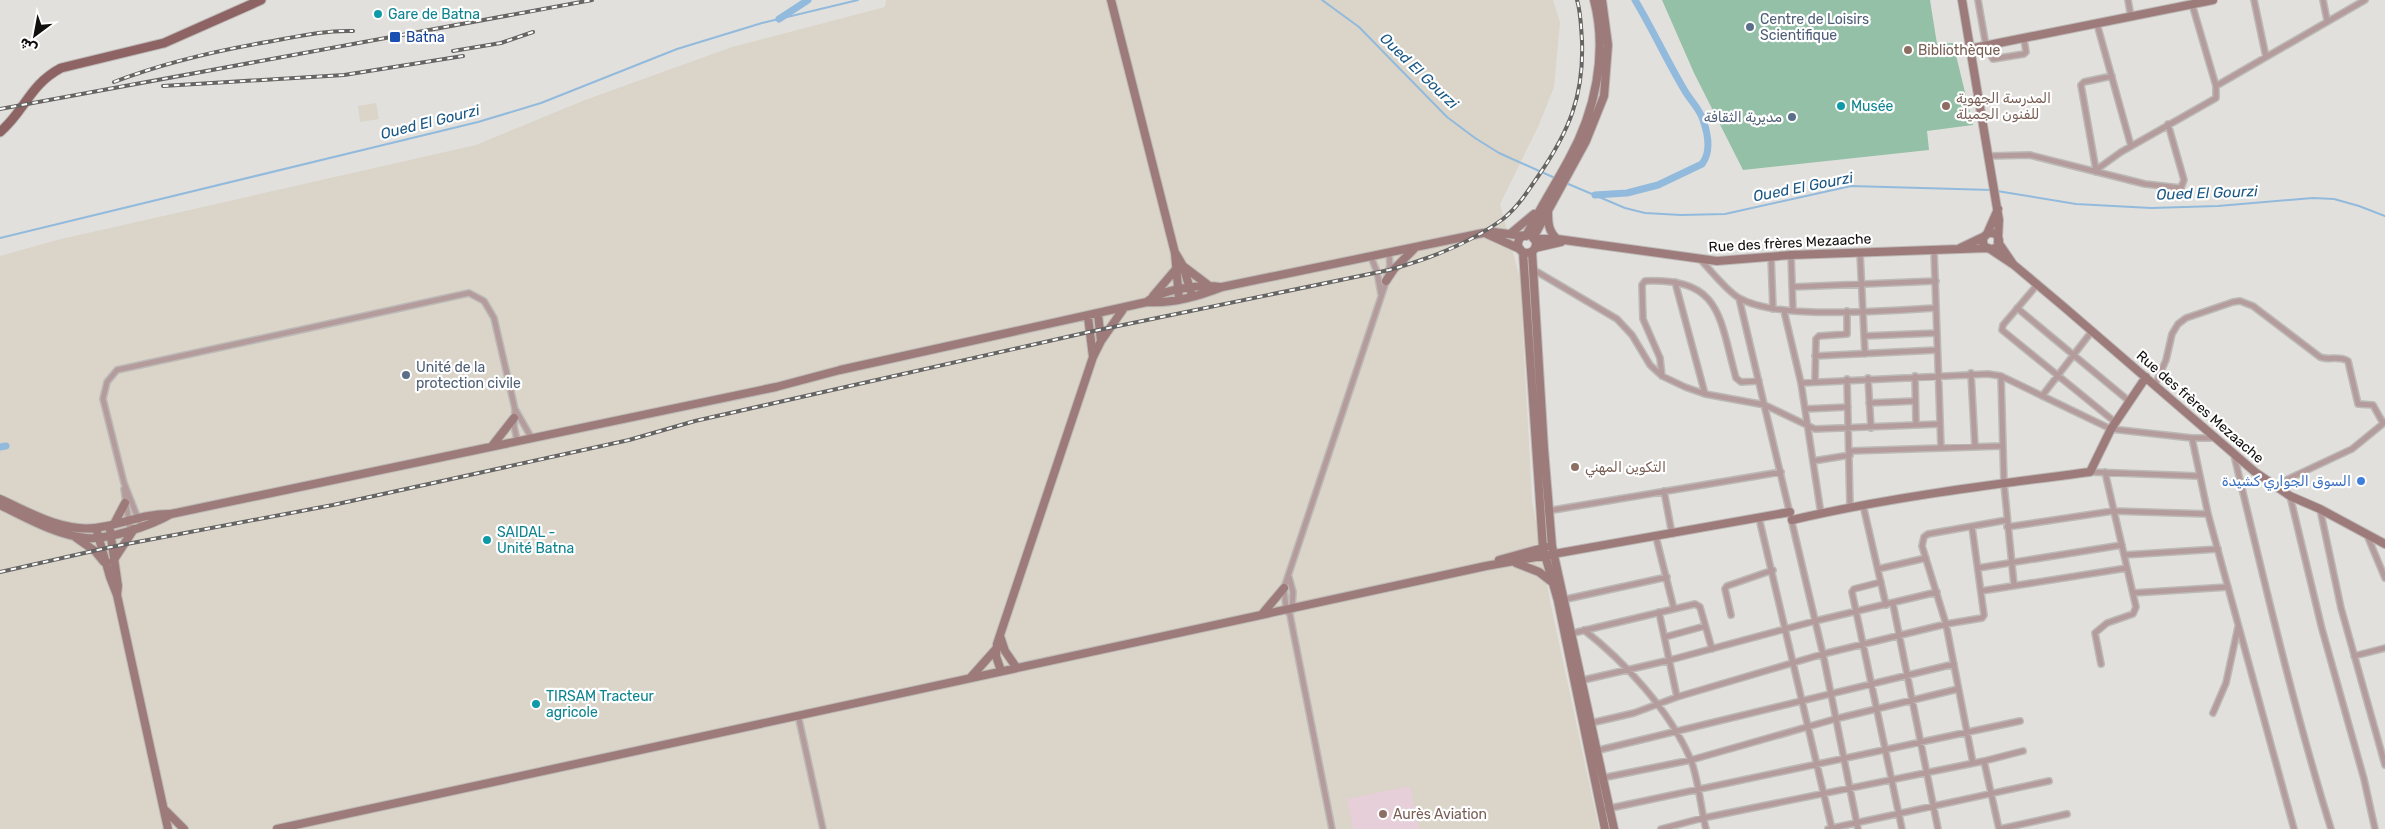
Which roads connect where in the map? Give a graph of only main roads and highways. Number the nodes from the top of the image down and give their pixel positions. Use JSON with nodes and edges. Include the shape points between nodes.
{"nodes":[{"id":1,"x":261,"y":0,"type":"edge"},
{"id":2,"x":1111,"y":0,"type":"edge"},
{"id":3,"x":1594,"y":0,"type":"edge"},
{"id":4,"x":1602,"y":0,"type":"edge"},
{"id":5,"x":1962,"y":0,"type":"edge"},
{"id":6,"x":2212,"y":0,"type":"edge"},
{"id":7,"x":2175,"y":4,"type":"edge"},
{"id":8,"x":1969,"y":49,"type":"junction"},
{"id":9,"x":0,"y":132,"type":"edge"},
{"id":10,"x":1572,"y":162,"type":"junction"},
{"id":11,"x":1551,"y":197,"type":"junction"},
{"id":12,"x":1539,"y":209,"type":"junction"},
{"id":13,"x":1998,"y":209,"type":"junction"},
{"id":14,"x":1548,"y":211,"type":"junction"},
{"id":15,"x":1485,"y":233,"type":"junction"},
{"id":16,"x":1510,"y":234,"type":"junction"},
{"id":17,"x":1986,"y":235,"type":"junction"},
{"id":18,"x":1557,"y":239,"type":"junction"},
{"id":19,"x":1531,"y":241,"type":"junction"},
{"id":20,"x":1998,"y":241,"type":"junction"},
{"id":21,"x":1566,"y":242,"type":"junction"},
{"id":22,"x":1415,"y":248,"type":"junction"},
{"id":23,"x":1960,"y":248,"type":"junction"},
{"id":24,"x":1989,"y":248,"type":"junction"},
{"id":25,"x":1521,"y":250,"type":"junction"},
{"id":26,"x":2014,"y":265,"type":"junction"},
{"id":27,"x":1179,"y":268,"type":"junction"},
{"id":28,"x":1386,"y":281,"type":"road end"},
{"id":29,"x":1208,"y":285,"type":"junction"},
{"id":30,"x":1190,"y":288,"type":"junction"},
{"id":31,"x":1222,"y":288,"type":"junction"},
{"id":32,"x":1178,"y":295,"type":"junction"},
{"id":33,"x":1193,"y":296,"type":"junction"},
{"id":34,"x":1150,"y":300,"type":"junction"},
{"id":35,"x":1124,"y":308,"type":"junction"},
{"id":36,"x":1098,"y":314,"type":"junction"},
{"id":37,"x":1088,"y":317,"type":"junction"},
{"id":38,"x":1101,"y":341,"type":"junction"},
{"id":39,"x":1093,"y":357,"type":"junction"},
{"id":40,"x":2146,"y":377,"type":"junction"},
{"id":41,"x":514,"y":418,"type":"road end"},
{"id":42,"x":492,"y":446,"type":"junction"},
{"id":43,"x":0,"y":499,"type":"edge"},
{"id":44,"x":125,"y":503,"type":"road end"},
{"id":45,"x":0,"y":505,"type":"edge"},
{"id":46,"x":112,"y":525,"type":"junction"},
{"id":47,"x":136,"y":526,"type":"junction"},
{"id":48,"x":96,"y":528,"type":"junction"},
{"id":49,"x":72,"y":535,"type":"junction"},
{"id":50,"x":111,"y":535,"type":"junction"},
{"id":51,"x":99,"y":537,"type":"junction"},
{"id":52,"x":2385,"y":544,"type":"edge"},
{"id":53,"x":1543,"y":548,"type":"junction"},
{"id":54,"x":1553,"y":551,"type":"junction"},
{"id":55,"x":1545,"y":557,"type":"junction"},
{"id":56,"x":1512,"y":562,"type":"junction"},
{"id":57,"x":110,"y":563,"type":"junction"},
{"id":58,"x":1486,"y":566,"type":"junction"},
{"id":59,"x":1553,"y":582,"type":"junction"},
{"id":60,"x":1284,"y":588,"type":"road end"},
{"id":61,"x":1561,"y":601,"type":"junction"},
{"id":62,"x":1262,"y":613,"type":"junction"},
{"id":63,"x":1000,"y":636,"type":"junction"},
{"id":64,"x":996,"y":649,"type":"junction"},
{"id":65,"x":1016,"y":667,"type":"junction"},
{"id":66,"x":1001,"y":671,"type":"junction"},
{"id":67,"x":971,"y":677,"type":"junction"},
{"id":68,"x":1579,"y":682,"type":"junction"},
{"id":69,"x":1593,"y":751,"type":"junction"},
{"id":70,"x":1605,"y":809,"type":"junction"},
{"id":71,"x":166,"y":814,"type":"junction"},
{"id":72,"x":162,"y":829,"type":"edge"},
{"id":73,"x":168,"y":829,"type":"edge"},
{"id":74,"x":173,"y":829,"type":"edge"},
{"id":75,"x":184,"y":829,"type":"edge"},
{"id":76,"x":277,"y":829,"type":"edge"},
{"id":77,"x":1605,"y":829,"type":"edge"},
{"id":78,"x":1614,"y":829,"type":"edge"}],
"edges":[{"from":1,"to":9,"type":"main road","via":[[164,42],[62,68],[33,89]]},
{"from":2,"to":27,"type":"main road"},
{"from":3,"to":10,"type":"main road","via":[[1600,45],[1595,94]]},
{"from":4,"to":10,"type":"main road","via":[[1608,45],[1604,96]]},
{"from":5,"to":8,"type":"main road"},
{"from":6,"to":7,"type":"main road"},
{"from":7,"to":8,"type":"main road","via":[[2131,17]]},
{"from":8,"to":13,"type":"main road"},
{"from":10,"to":11,"type":"main road"},
{"from":11,"to":12,"type":"main road"},
{"from":11,"to":14,"type":"main road"},
{"from":12,"to":16,"type":"main road"},
{"from":12,"to":19,"type":"main road"},
{"from":13,"to":17,"type":"main road"},
{"from":13,"to":20,"type":"main road"},
{"from":14,"to":18,"type":"main road","via":[[1548,225]]},
{"from":14,"to":19,"type":"main road"},
{"from":15,"to":16,"type":"main road"},
{"from":15,"to":22,"type":"main road"},
{"from":15,"to":25,"type":"main road"},
{"from":16,"to":19,"type":"main road"},
{"from":17,"to":20,"type":"main road","via":[[1995,235]]},
{"from":17,"to":23,"type":"main road","name":"Rue des frères Mezaache"},
{"from":17,"to":24,"type":"main road","via":[[1983,241]]},
{"from":18,"to":19,"type":"main road","name":"Rue des frères Mezaache"},
{"from":18,"to":21,"type":"main road","name":"Rue des frères Mezaache"},
{"from":19,"to":21,"type":"main road"},
{"from":19,"to":25,"type":"main road"},
{"from":19,"to":25,"type":"main road","via":[[1519,242]]},
{"from":19,"to":54,"type":"main road"},
{"from":20,"to":24,"type":"main road","via":[[1996,247]]},
{"from":20,"to":26,"type":"main road","name":"Rue des frères Mezaache"},
{"from":21,"to":23,"type":"main road","name":"Rue des frères Mezaache","via":[[1701,260]]},
{"from":22,"to":28,"type":"main road","via":[[1394,268]]},
{"from":22,"to":31,"type":"main road"},
{"from":23,"to":24,"type":"main road","name":"Rue des frères Mezaache"},
{"from":24,"to":26,"type":"main road","name":"Rue des frères Mezaache"},
{"from":25,"to":53,"type":"main road"},
{"from":26,"to":40,"type":"main road","name":"Rue des frères Mezaache"},
{"from":27,"to":29,"type":"main road"},
{"from":27,"to":30,"type":"main road"},
{"from":27,"to":32,"type":"main road"},
{"from":27,"to":34,"type":"main road"},
{"from":29,"to":30,"type":"main road"},
{"from":29,"to":31,"type":"main road"},
{"from":30,"to":32,"type":"main road"},
{"from":30,"to":33,"type":"main road"},
{"from":31,"to":33,"type":"main road"},
{"from":32,"to":33,"type":"main road"},
{"from":32,"to":34,"type":"main road"},
{"from":34,"to":35,"type":"main road"},
{"from":35,"to":36,"type":"main road"},
{"from":35,"to":38,"type":"main road"},
{"from":36,"to":37,"type":"main road"},
{"from":36,"to":38,"type":"main road"},
{"from":37,"to":39,"type":"main road"},
{"from":37,"to":42,"type":"main road"},
{"from":38,"to":39,"type":"main road"},
{"from":39,"to":63,"type":"main road"},
{"from":40,"to":52,"type":"main road","name":"Rue des frères Mezaache","via":[[2234,455],[2279,489]]},
{"from":40,"to":54,"type":"main road","via":[[2113,425],[2090,472],[1820,514],[1759,518]]},
{"from":41,"to":42,"type":"main road"},
{"from":42,"to":47,"type":"main road","via":[[171,514],[160,513]]},
{"from":43,"to":48,"type":"main road","via":[[54,522],[74,528]]},
{"from":44,"to":46,"type":"main road"},
{"from":45,"to":49,"type":"main road"},
{"from":46,"to":47,"type":"main road","via":[[129,521]]},
{"from":46,"to":48,"type":"main road"},
{"from":46,"to":50,"type":"main road"},
{"from":47,"to":50,"type":"main road"},
{"from":47,"to":57,"type":"main road"},
{"from":48,"to":51,"type":"main road"},
{"from":49,"to":51,"type":"main road"},
{"from":49,"to":57,"type":"main road"},
{"from":50,"to":51,"type":"main road"},
{"from":50,"to":57,"type":"main road"},
{"from":51,"to":57,"type":"main road"},
{"from":53,"to":54,"type":"main road"},
{"from":53,"to":55,"type":"main road"},
{"from":53,"to":58,"type":"main road"},
{"from":54,"to":55,"type":"main road"},
{"from":54,"to":61,"type":"main road"},
{"from":55,"to":56,"type":"main road"},
{"from":55,"to":59,"type":"main road"},
{"from":56,"to":58,"type":"main road"},
{"from":56,"to":59,"type":"main road","via":[[1528,567]]},
{"from":57,"to":71,"type":"main road"},
{"from":58,"to":62,"type":"main road","via":[[1289,610]]},
{"from":59,"to":61,"type":"main road"},
{"from":60,"to":62,"type":"main road"},
{"from":61,"to":68,"type":"main road"},
{"from":62,"to":65,"type":"main road"},
{"from":63,"to":64,"type":"main road"},
{"from":63,"to":65,"type":"main road"},
{"from":64,"to":66,"type":"main road"},
{"from":64,"to":67,"type":"main road"},
{"from":65,"to":66,"type":"main road"},
{"from":66,"to":67,"type":"main road"},
{"from":67,"to":76,"type":"main road"},
{"from":68,"to":69,"type":"main road"},
{"from":68,"to":69,"type":"main road","via":[[1591,723]]},
{"from":69,"to":70,"type":"main road"},
{"from":69,"to":70,"type":"main road","via":[[1602,778]]},
{"from":70,"to":77,"type":"main road"},
{"from":70,"to":78,"type":"main road"},
{"from":71,"to":72,"type":"main road"},
{"from":71,"to":73,"type":"main road"},
{"from":71,"to":74,"type":"main road"},
{"from":71,"to":75,"type":"main road"}]}
